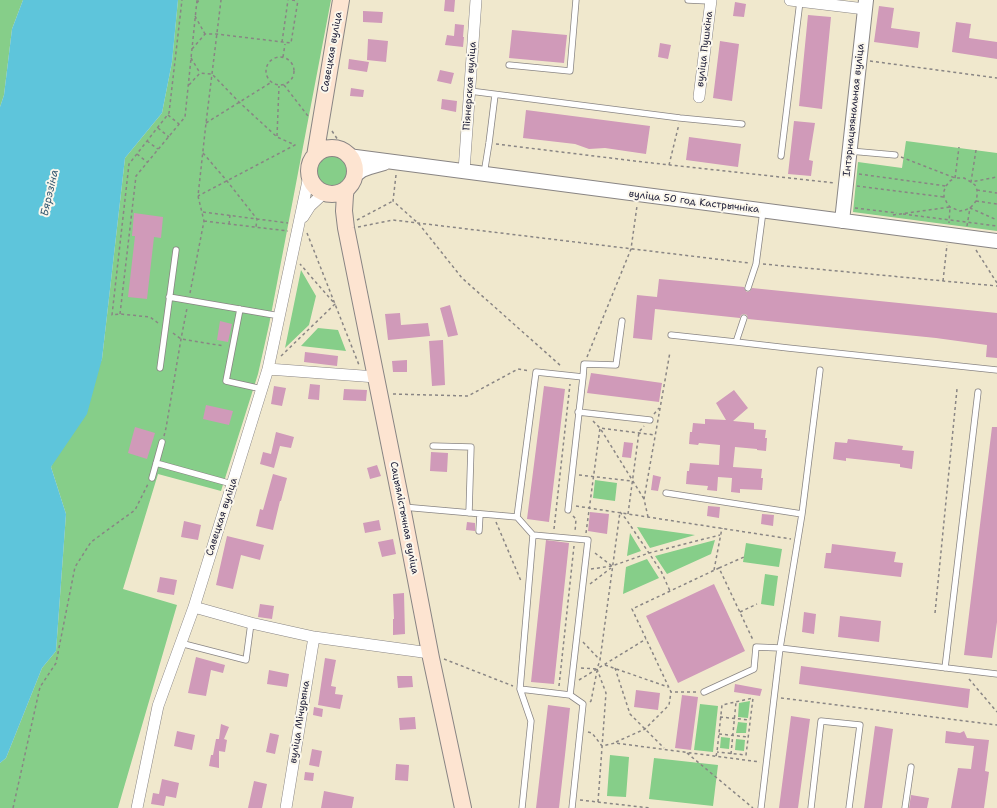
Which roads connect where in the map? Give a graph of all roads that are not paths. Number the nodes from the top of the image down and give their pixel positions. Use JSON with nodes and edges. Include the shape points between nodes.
{"nodes":[{"id":1,"x":341,"y":0,"type":"edge"},
{"id":2,"x":476,"y":0,"type":"edge"},
{"id":3,"x":576,"y":0,"type":"edge"},
{"id":4,"x":688,"y":0,"type":"edge"},
{"id":5,"x":710,"y":1,"type":"edge"},
{"id":6,"x":795,"y":1,"type":"edge"},
{"id":7,"x":865,"y":5,"type":"edge"},
{"id":8,"x":509,"y":65,"type":"dead end"},
{"id":9,"x":470,"y":92,"type":"junction"},
{"id":10,"x":495,"y":95,"type":"junction"},
{"id":11,"x":699,"y":97,"type":"dead end"},
{"id":12,"x":324,"y":105,"type":"junction"},
{"id":13,"x":742,"y":124,"type":"dead end"},
{"id":14,"x":343,"y":151,"type":"junction"},
{"id":15,"x":849,"y":151,"type":"junction"},
{"id":16,"x":895,"y":155,"type":"road end"},
{"id":17,"x":315,"y":156,"type":"junction"},
{"id":18,"x":781,"y":156,"type":"dead end"},
{"id":19,"x":394,"y":167,"type":"junction"},
{"id":20,"x":464,"y":171,"type":"junction"},
{"id":21,"x":484,"y":174,"type":"junction"},
{"id":22,"x":309,"y":176,"type":"junction"},
{"id":23,"x":339,"y":188,"type":"junction"},
{"id":24,"x":763,"y":211,"type":"junction"},
{"id":25,"x":842,"y":221,"type":"junction"},
{"id":26,"x":301,"y":229,"type":"junction"},
{"id":27,"x":997,"y":241,"type":"edge"},
{"id":28,"x":176,"y":250,"type":"dead end"},
{"id":29,"x":748,"y":288,"type":"dead end"},
{"id":30,"x":169,"y":297,"type":"junction"},
{"id":31,"x":240,"y":309,"type":"junction"},
{"id":32,"x":280,"y":316,"type":"junction"},
{"id":33,"x":744,"y":318,"type":"dead end"},
{"id":34,"x":622,"y":321,"type":"dead end"},
{"id":35,"x":671,"y":335,"type":"dead end"},
{"id":36,"x":736,"y":342,"type":"junction"},
{"id":37,"x":160,"y":368,"type":"dead end"},
{"id":38,"x":268,"y":369,"type":"junction"},
{"id":39,"x":820,"y":370,"type":"dead end"},
{"id":40,"x":997,"y":370,"type":"edge"},
{"id":41,"x":370,"y":376,"type":"junction"},
{"id":42,"x":583,"y":377,"type":"junction"},
{"id":43,"x":262,"y":389,"type":"junction"},
{"id":44,"x":978,"y":392,"type":"dead end"},
{"id":45,"x":582,"y":413,"type":"junction"},
{"id":46,"x":650,"y":420,"type":"road end"},
{"id":47,"x":162,"y":442,"type":"road end"},
{"id":48,"x":433,"y":446,"type":"dead end"},
{"id":49,"x":156,"y":463,"type":"junction"},
{"id":50,"x":152,"y":478,"type":"road end"},
{"id":51,"x":232,"y":484,"type":"junction"},
{"id":52,"x":666,"y":493,"type":"dead end"},
{"id":53,"x":402,"y":507,"type":"junction"},
{"id":54,"x":568,"y":508,"type":"road end"},
{"id":55,"x":469,"y":513,"type":"junction"},
{"id":56,"x":480,"y":514,"type":"junction"},
{"id":57,"x":802,"y":514,"type":"junction"},
{"id":58,"x":517,"y":517,"type":"junction"},
{"id":59,"x":479,"y":531,"type":"dead end"},
{"id":60,"x":533,"y":535,"type":"junction"},
{"id":61,"x":194,"y":606,"type":"junction"},
{"id":62,"x":251,"y":622,"type":"junction"},
{"id":63,"x":314,"y":637,"type":"junction"},
{"id":64,"x":180,"y":643,"type":"junction"},
{"id":65,"x":780,"y":648,"type":"junction"},
{"id":66,"x":430,"y":656,"type":"junction"},
{"id":67,"x":945,"y":668,"type":"junction"},
{"id":68,"x":997,"y":674,"type":"edge"},
{"id":69,"x":520,"y":689,"type":"junction"},
{"id":70,"x":704,"y":692,"type":"road end"},
{"id":71,"x":570,"y":695,"type":"junction"},
{"id":72,"x":911,"y":767,"type":"dead end"},
{"id":73,"x":137,"y":808,"type":"edge"},
{"id":74,"x":286,"y":808,"type":"edge"},
{"id":75,"x":462,"y":808,"type":"edge"},
{"id":76,"x":522,"y":808,"type":"edge"},
{"id":77,"x":572,"y":808,"type":"edge"},
{"id":78,"x":761,"y":808,"type":"edge"},
{"id":79,"x":811,"y":808,"type":"edge"},
{"id":80,"x":849,"y":808,"type":"edge"},
{"id":81,"x":905,"y":808,"type":"edge"}],
"edges":[{"from":1,"to":12,"type":"main road","name":"Савецкая вуліца"},
{"from":2,"to":9,"type":"street","name":"Піянерская вуліца"},
{"from":3,"to":8,"type":"lane","via":[[570,71]]},
{"from":4,"to":5,"type":"lane"},
{"from":5,"to":11,"type":"street","name":"вуліца Пушкіна"},
{"from":6,"to":7,"type":"street"},
{"from":6,"to":18,"type":"lane"},
{"from":7,"to":15,"type":"street","name":"Інтэрнацыянальная вуліца"},
{"from":9,"to":10,"type":"lane"},
{"from":9,"to":20,"type":"street","name":"Піянерская вуліца"},
{"from":10,"to":13,"type":"lane"},
{"from":10,"to":21,"type":"lane"},
{"from":12,"to":14,"type":"main road","name":"Савецкая вуліца","via":[[324,119],[329,136]]},
{"from":12,"to":17,"type":"main road","name":"Савецкая вуліца"},
{"from":14,"to":17,"type":"main road","via":[[328,149]]},
{"from":14,"to":19,"type":"street","name":"вуліца 50 год Кастрычніка"},
{"from":14,"to":23,"type":"main road","via":[[354,169]]},
{"from":15,"to":16,"type":"lane"},
{"from":15,"to":25,"type":"street","name":"Інтэрнацыянальная вуліца"},
{"from":17,"to":22,"type":"main road","via":[[311,162]]},
{"from":19,"to":20,"type":"street","name":"вуліца 50 год Кастрычніка"},
{"from":19,"to":23,"type":"street","name":"вуліца 50 год Кастрычніка","via":[[370,167]]},
{"from":20,"to":21,"type":"street","name":"вуліца 50 год Кастрычніка"},
{"from":21,"to":24,"type":"street","name":"вуліца 50 год Кастрычніка"},
{"from":22,"to":23,"type":"main road","via":[[317,189]]},
{"from":22,"to":26,"type":"street","name":"Савецкая вуліца"},
{"from":23,"to":26,"type":"street","name":"Савецкая вуліца","via":[[310,206]]},
{"from":23,"to":41,"type":"main road","name":"Сацыялістычная вуліца","via":[[352,225]]},
{"from":24,"to":25,"type":"street","name":"вуліца 50 год Кастрычніка"},
{"from":24,"to":29,"type":"lane","via":[[756,264]]},
{"from":25,"to":27,"type":"street","name":"вуліца 50 год Кастрычніка"},
{"from":26,"to":32,"type":"street","name":"Савецкая вуліца"},
{"from":28,"to":30,"type":"lane"},
{"from":30,"to":31,"type":"lane"},
{"from":30,"to":37,"type":"lane"},
{"from":31,"to":32,"type":"lane"},
{"from":31,"to":43,"type":"lane","via":[[226,381]]},
{"from":32,"to":38,"type":"street","name":"Савецкая вуліца"},
{"from":33,"to":36,"type":"lane"},
{"from":34,"to":42,"type":"lane","via":[[616,365],[584,364]]},
{"from":35,"to":36,"type":"lane"},
{"from":36,"to":40,"type":"lane"},
{"from":38,"to":41,"type":"street"},
{"from":38,"to":43,"type":"street","name":"Савецкая вуліца"},
{"from":39,"to":57,"type":"lane"},
{"from":41,"to":53,"type":"main road","name":"Сацыялістычная вуліца"},
{"from":42,"to":45,"type":"lane"},
{"from":42,"to":58,"type":"lane","via":[[536,372]]},
{"from":43,"to":51,"type":"street","name":"Савецкая вуліца"},
{"from":44,"to":67,"type":"lane"},
{"from":45,"to":46,"type":"lane"},
{"from":45,"to":54,"type":"lane"},
{"from":47,"to":49,"type":"lane"},
{"from":48,"to":55,"type":"lane","via":[[471,447]]},
{"from":49,"to":50,"type":"lane"},
{"from":49,"to":51,"type":"lane"},
{"from":51,"to":61,"type":"street","name":"Савецкая вуліца"},
{"from":52,"to":57,"type":"lane"},
{"from":53,"to":55,"type":"lane"},
{"from":53,"to":66,"type":"main road","name":"Сацыялістычная вуліца"},
{"from":55,"to":56,"type":"lane"},
{"from":56,"to":58,"type":"lane"},
{"from":56,"to":59,"type":"lane"},
{"from":57,"to":65,"type":"lane"},
{"from":58,"to":60,"type":"lane"},
{"from":60,"to":69,"type":"lane"},
{"from":60,"to":71,"type":"lane","via":[[588,540]]},
{"from":61,"to":62,"type":"street"},
{"from":61,"to":64,"type":"street","name":"Савецкая вуліца"},
{"from":62,"to":63,"type":"street"},
{"from":62,"to":64,"type":"lane","via":[[246,660]]},
{"from":63,"to":66,"type":"street"},
{"from":63,"to":74,"type":"street","name":"вуліца Мічурына"},
{"from":64,"to":73,"type":"street","name":"Савецкая вуліца","via":[[158,706]]},
{"from":65,"to":67,"type":"lane"},
{"from":65,"to":70,"type":"lane","via":[[756,647],[754,669]]},
{"from":65,"to":78,"type":"lane"},
{"from":66,"to":75,"type":"main road","name":"Сацыялістычная вуліца"},
{"from":67,"to":68,"type":"lane"},
{"from":69,"to":71,"type":"lane"},
{"from":69,"to":76,"type":"lane","via":[[531,721]]},
{"from":71,"to":77,"type":"lane","via":[[583,704]]},
{"from":72,"to":81,"type":"lane"},
{"from":79,"to":80,"type":"lane","via":[[821,721],[860,725]]}]}
